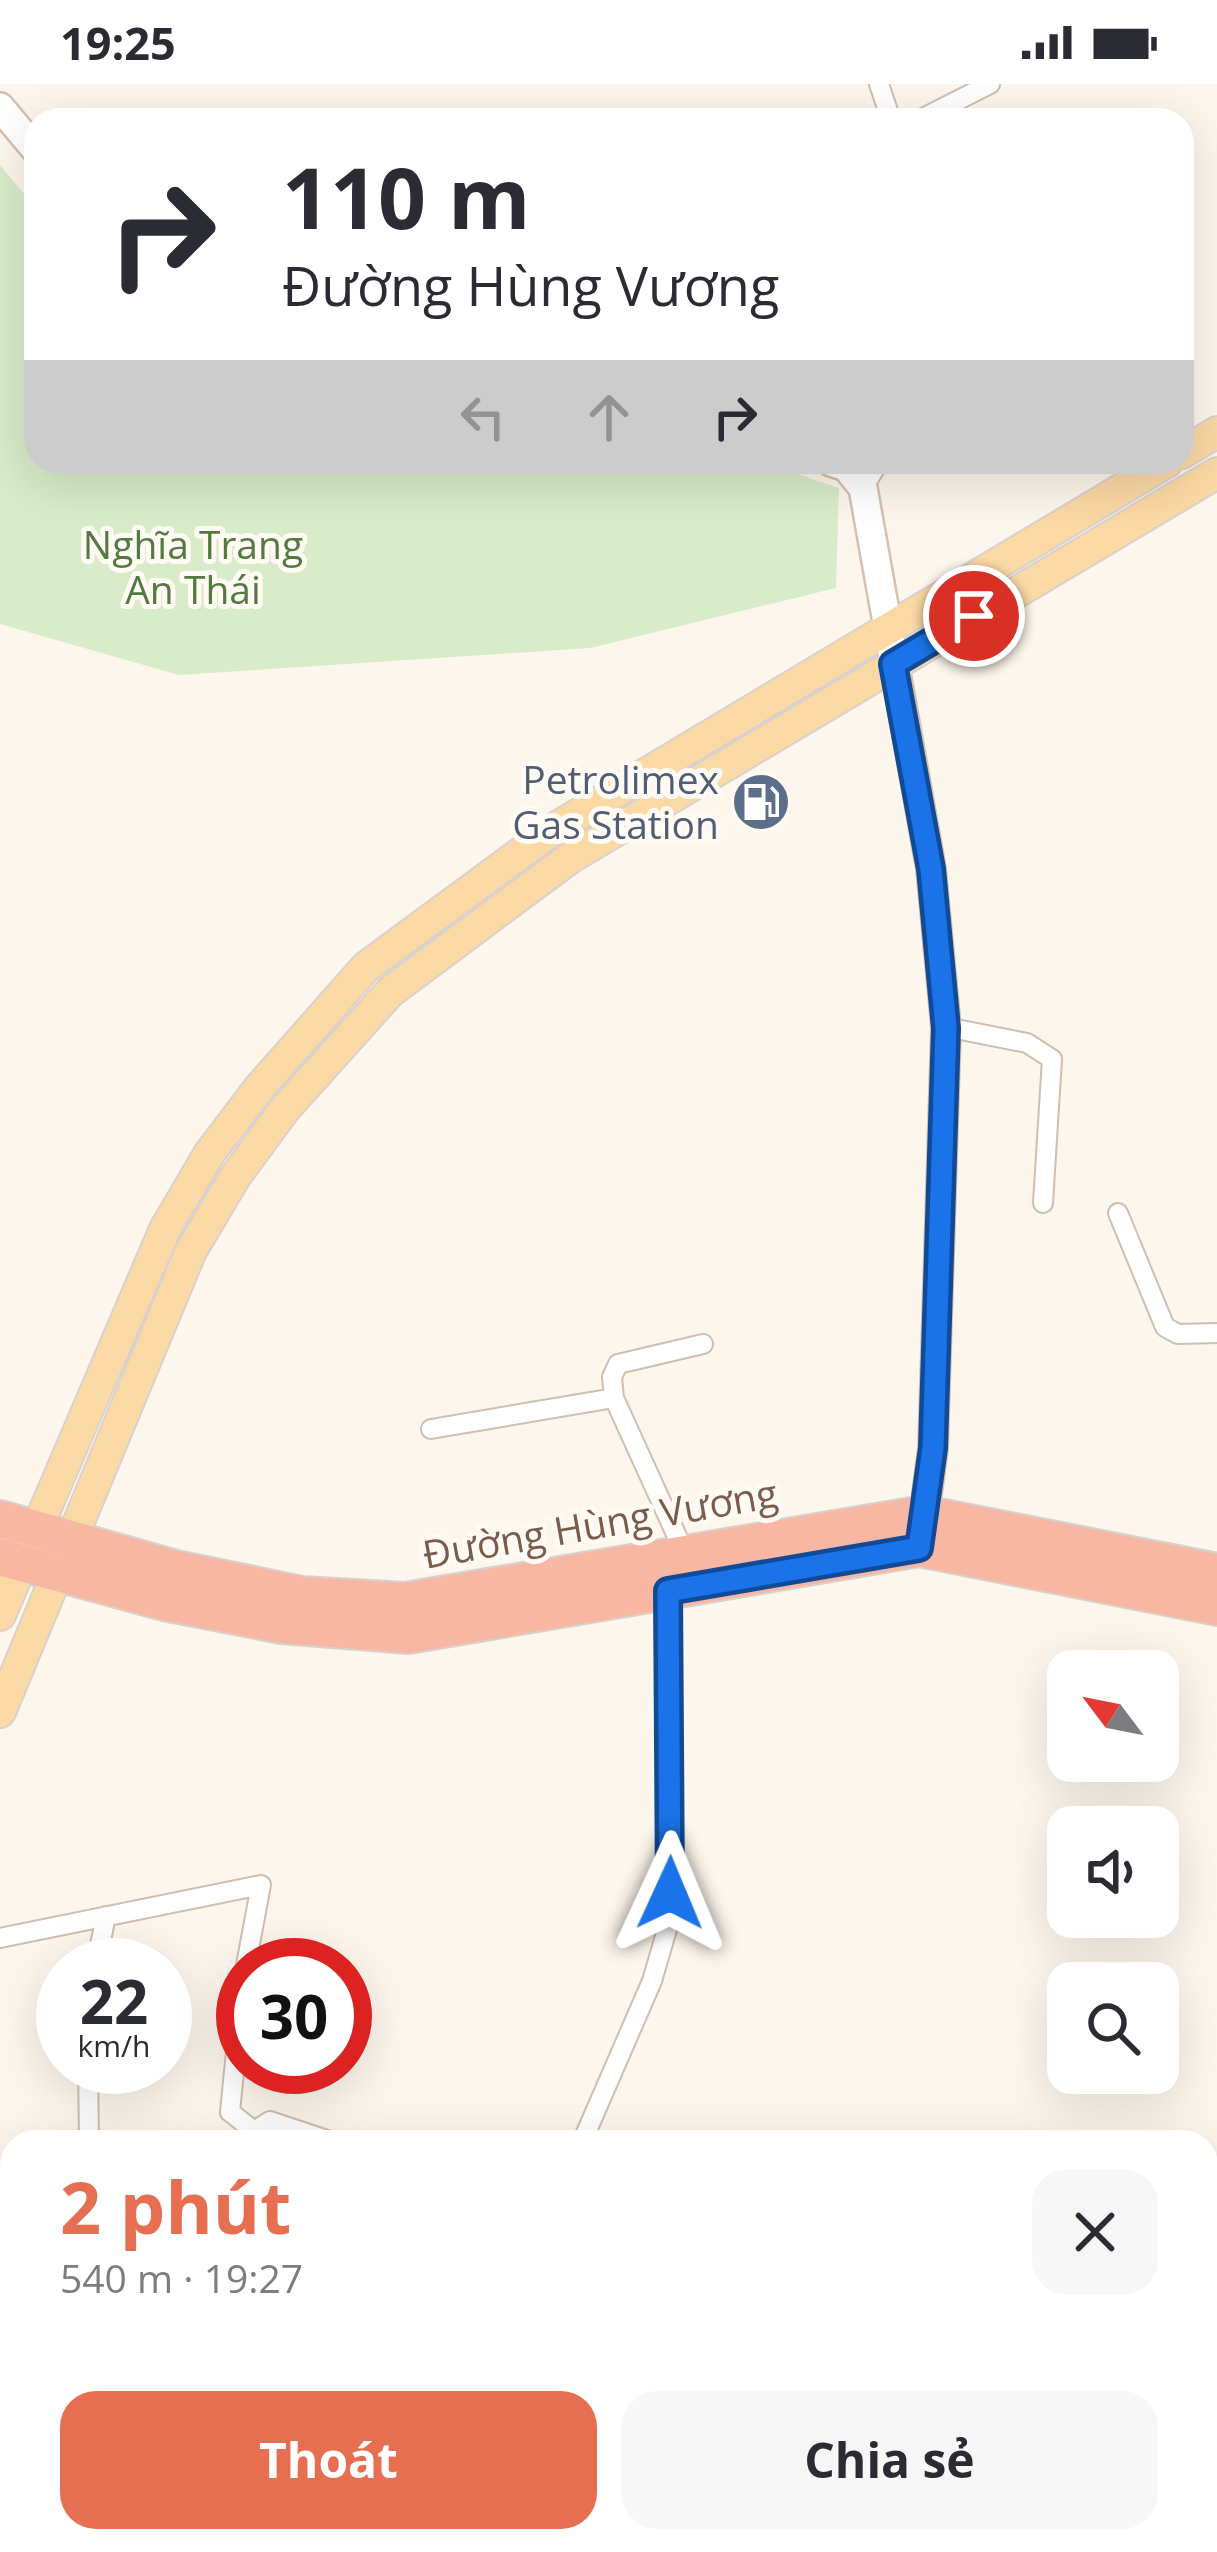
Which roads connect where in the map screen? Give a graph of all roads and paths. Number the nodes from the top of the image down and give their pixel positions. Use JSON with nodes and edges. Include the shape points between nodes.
{"nodes":[{"id":1,"x":990,"y":84,"type":"edge"},
{"id":2,"x":0,"y":107,"type":"edge"},
{"id":3,"x":943,"y":108,"type":"edge"},
{"id":4,"x":24,"y":136,"type":"edge"},
{"id":5,"x":1217,"y":473,"type":"edge"},
{"id":6,"x":851,"y":474,"type":"edge"},
{"id":7,"x":871,"y":474,"type":"edge"},
{"id":8,"x":1147,"y":474,"type":"edge"},
{"id":9,"x":862,"y":488,"type":"junction"},
{"id":10,"x":886,"y":630,"type":"junction"},
{"id":11,"x":893,"y":664,"type":"junction"},
{"id":12,"x":715,"y":733,"type":"junction"},
{"id":13,"x":731,"y":761,"type":"junction"},
{"id":14,"x":946,"y":1028,"type":"junction"},
{"id":15,"x":1043,"y":1203,"type":"dead end"},
{"id":16,"x":1118,"y":1214,"type":"dead end"},
{"id":17,"x":1217,"y":1333,"type":"edge"},
{"id":18,"x":703,"y":1344,"type":"dead end"},
{"id":19,"x":614,"y":1398,"type":"junction"},
{"id":20,"x":431,"y":1429,"type":"dead end"},
{"id":21,"x":922,"y":1531,"type":"junction"},
{"id":22,"x":14,"y":1542,"type":"edge"},
{"id":23,"x":685,"y":1554,"type":"junction"},
{"id":24,"x":66,"y":1556,"type":"junction"},
{"id":25,"x":1217,"y":1572,"type":"edge"},
{"id":26,"x":668,"y":1591,"type":"junction"},
{"id":27,"x":1217,"y":1607,"type":"edge"},
{"id":28,"x":0,"y":1615,"type":"edge"},
{"id":29,"x":0,"y":1712,"type":"edge"},
{"id":30,"x":106,"y":1916,"type":"junction"},
{"id":31,"x":0,"y":1938,"type":"edge"},
{"id":32,"x":102,"y":1938,"type":"edge"},
{"id":33,"x":251,"y":1938,"type":"edge"},
{"id":34,"x":88,"y":2094,"type":"edge"},
{"id":35,"x":232,"y":2094,"type":"edge"},
{"id":36,"x":89,"y":2130,"type":"edge"},
{"id":37,"x":253,"y":2130,"type":"edge"},
{"id":38,"x":256,"y":2130,"type":"edge"},
{"id":39,"x":295,"y":2130,"type":"edge"},
{"id":40,"x":587,"y":2130,"type":"edge"}],
"edges":[{"from":1,"to":3,"type":"street"},
{"from":2,"to":4,"type":"street"},
{"from":5,"to":11,"type":"main road"},
{"from":6,"to":9,"type":"street"},
{"from":7,"to":9,"type":"street"},
{"from":8,"to":10,"type":"main road"},
{"from":9,"to":10,"type":"street"},
{"from":10,"to":11,"type":"street"},
{"from":10,"to":12,"type":"main road"},
{"from":11,"to":13,"type":"main road"},
{"from":11,"to":14,"type":"street","via":[[931,869]]},
{"from":12,"to":13,"type":"main road"},
{"from":12,"to":22,"type":"main road","via":[[495,867],[366,967],[310,1027],[209,1154],[165,1229]]},
{"from":13,"to":24,"type":"main road","via":[[454,940],[390,992],[285,1109],[191,1251]]},
{"from":14,"to":15,"type":"street","via":[[1027,1043],[1052,1059]]},
{"from":14,"to":21,"type":"street","via":[[933,1448]]},
{"from":16,"to":17,"type":"street","via":[[1165,1327]]},
{"from":18,"to":19,"type":"street","via":[[618,1364]]},
{"from":19,"to":20,"type":"street"},
{"from":19,"to":23,"type":"street"},
{"from":21,"to":23,"type":"highway","name":"Đường Hùng Vương"},
{"from":21,"to":25,"type":"highway","name":"Đường Hùng Vương"},
{"from":21,"to":26,"type":"highway","name":"Đường Hùng Vương"},
{"from":21,"to":27,"type":"highway","name":"Đường Hùng Vương"},
{"from":22,"to":24,"type":"highway","name":"Đường Hùng Vương"},
{"from":22,"to":28,"type":"main road"},
{"from":23,"to":24,"type":"highway","name":"Đường Hùng Vương","via":[[405,1601],[302,1595]]},
{"from":24,"to":26,"type":"highway","name":"Đường Hùng Vương","via":[[282,1625],[408,1635]]},
{"from":24,"to":29,"type":"main road"},
{"from":26,"to":40,"type":"street","via":[[668,1926]]},
{"from":30,"to":31,"type":"street"},
{"from":30,"to":32,"type":"street"},
{"from":30,"to":33,"type":"street","via":[[261,1886]]},
{"from":34,"to":36,"type":"street"},
{"from":35,"to":37,"type":"street","via":[[230,2112]]},
{"from":38,"to":39,"type":"street","via":[[270,2122]]}]}
